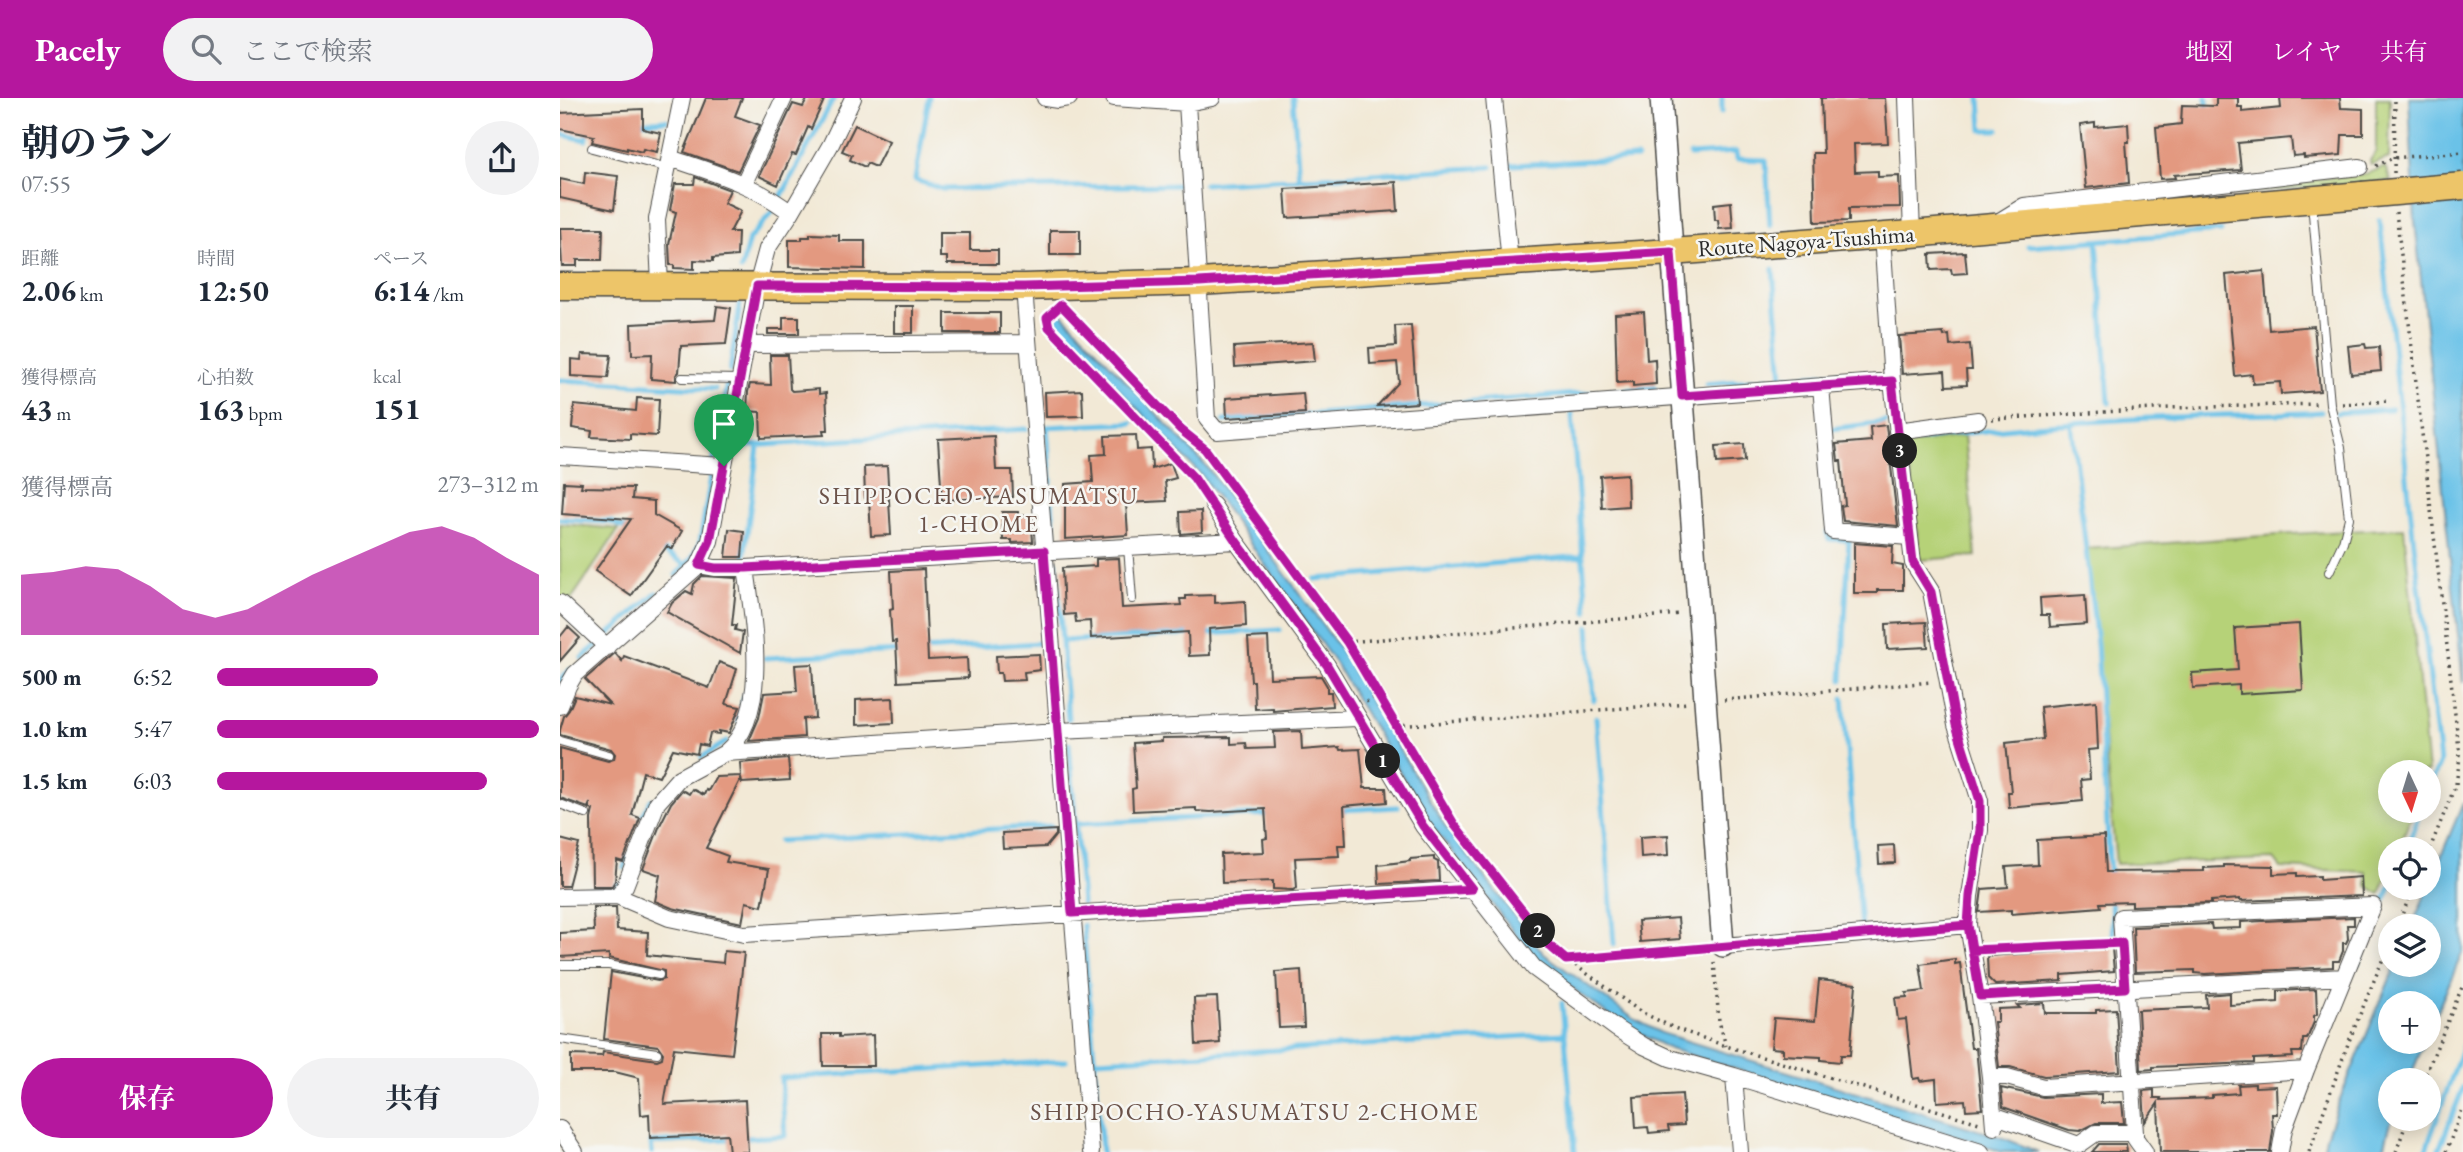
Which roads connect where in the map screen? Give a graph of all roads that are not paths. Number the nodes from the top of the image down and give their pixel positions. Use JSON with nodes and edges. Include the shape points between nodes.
{"nodes":[{"id":1,"x":682,"y":98,"type":"edge"},
{"id":2,"x":784,"y":98,"type":"edge"},
{"id":3,"x":853,"y":98,"type":"edge"},
{"id":4,"x":1045,"y":98,"type":"edge"},
{"id":5,"x":1069,"y":98,"type":"edge"},
{"id":6,"x":1114,"y":98,"type":"edge"},
{"id":7,"x":1212,"y":98,"type":"edge"},
{"id":8,"x":1494,"y":98,"type":"edge"},
{"id":9,"x":1661,"y":98,"type":"edge"},
{"id":10,"x":1907,"y":98,"type":"edge"},
{"id":11,"x":1187,"y":103,"type":"junction"},
{"id":12,"x":592,"y":148,"type":"dead end"},
{"id":13,"x":669,"y":163,"type":"junction"},
{"id":14,"x":2360,"y":167,"type":"dead end"},
{"id":15,"x":744,"y":183,"type":"junction"},
{"id":16,"x":2463,"y":186,"type":"edge"},
{"id":17,"x":2311,"y":199,"type":"junction"},
{"id":18,"x":788,"y":211,"type":"junction"},
{"id":19,"x":1990,"y":226,"type":"junction"},
{"id":20,"x":1912,"y":234,"type":"junction"},
{"id":21,"x":1882,"y":235,"type":"junction"},
{"id":22,"x":1671,"y":252,"type":"junction"},
{"id":23,"x":1510,"y":263,"type":"junction"},
{"id":24,"x":1199,"y":282,"type":"junction"},
{"id":25,"x":660,"y":285,"type":"junction"},
{"id":26,"x":560,"y":286,"type":"edge"},
{"id":27,"x":757,"y":286,"type":"junction"},
{"id":28,"x":1024,"y":287,"type":"junction"},
{"id":29,"x":1027,"y":343,"type":"junction"},
{"id":30,"x":745,"y":345,"type":"junction"},
{"id":31,"x":682,"y":378,"type":"dead end"},
{"id":32,"x":739,"y":379,"type":"junction"},
{"id":33,"x":1892,"y":381,"type":"junction"},
{"id":34,"x":1821,"y":386,"type":"junction"},
{"id":35,"x":1682,"y":396,"type":"junction"},
{"id":36,"x":1978,"y":420,"type":"road end"},
{"id":37,"x":1897,"y":431,"type":"junction"},
{"id":38,"x":560,"y":456,"type":"edge"},
{"id":39,"x":717,"y":465,"type":"junction"},
{"id":40,"x":1213,"y":505,"type":"road end"},
{"id":41,"x":1909,"y":537,"type":"junction"},
{"id":42,"x":1236,"y":541,"type":"junction"},
{"id":43,"x":1128,"y":547,"type":"junction"},
{"id":44,"x":1044,"y":551,"type":"junction"},
{"id":45,"x":699,"y":565,"type":"junction"},
{"id":46,"x":746,"y":568,"type":"junction"},
{"id":47,"x":2329,"y":572,"type":"dead end"},
{"id":48,"x":1132,"y":599,"type":"dead end"},
{"id":49,"x":560,"y":603,"type":"edge"},
{"id":50,"x":602,"y":643,"type":"junction"},
{"id":51,"x":560,"y":706,"type":"edge"},
{"id":52,"x":1357,"y":718,"type":"junction"},
{"id":53,"x":1058,"y":731,"type":"junction"},
{"id":54,"x":560,"y":741,"type":"edge"},
{"id":55,"x":725,"y":753,"type":"junction"},
{"id":56,"x":609,"y":755,"type":"dead end"},
{"id":57,"x":560,"y":804,"type":"edge"},
{"id":58,"x":586,"y":814,"type":"dead end"},
{"id":59,"x":1472,"y":889,"type":"junction"},
{"id":60,"x":617,"y":896,"type":"junction"},
{"id":61,"x":560,"y":897,"type":"edge"},
{"id":62,"x":1072,"y":913,"type":"junction"},
{"id":63,"x":1968,"y":925,"type":"junction"},
{"id":64,"x":1718,"y":946,"type":"joint"},
{"id":65,"x":560,"y":965,"type":"edge"},
{"id":66,"x":659,"y":975,"type":"dead end"},
{"id":67,"x":2344,"y":977,"type":"junction"},
{"id":68,"x":2125,"y":988,"type":"junction"},
{"id":69,"x":1980,"y":996,"type":"junction"},
{"id":70,"x":560,"y":1039,"type":"edge"},
{"id":71,"x":657,"y":1053,"type":"dead end"},
{"id":72,"x":2306,"y":1070,"type":"junction"},
{"id":73,"x":1734,"y":1076,"type":"junction"},
{"id":74,"x":1990,"y":1077,"type":"junction"},
{"id":75,"x":2131,"y":1081,"type":"junction"},
{"id":76,"x":560,"y":1129,"type":"edge"},
{"id":77,"x":2135,"y":1133,"type":"junction"},
{"id":78,"x":575,"y":1152,"type":"edge"},
{"id":79,"x":1091,"y":1152,"type":"edge"},
{"id":80,"x":1740,"y":1152,"type":"edge"},
{"id":81,"x":1981,"y":1152,"type":"edge"},
{"id":82,"x":2145,"y":1152,"type":"edge"},
{"id":83,"x":2280,"y":1152,"type":"edge"}],
"edges":[{"from":1,"to":13,"type":"street"},
{"from":2,"to":15,"type":"street"},
{"from":3,"to":18,"type":"street","via":[[831,144]]},
{"from":4,"to":5,"type":"street"},
{"from":6,"to":11,"type":"street"},
{"from":7,"to":11,"type":"street"},
{"from":8,"to":23,"type":"street"},
{"from":9,"to":22,"type":"street"},
{"from":10,"to":20,"type":"street"},
{"from":11,"to":24,"type":"street"},
{"from":12,"to":13,"type":"lane"},
{"from":13,"to":15,"type":"street"},
{"from":13,"to":25,"type":"street","via":[[657,219]]},
{"from":14,"to":19,"type":"street","via":[[2024,206]]},
{"from":15,"to":18,"type":"street"},
{"from":16,"to":17,"type":"main road","name":"Route Nagoya-Tsushima","bridge":true},
{"from":17,"to":19,"type":"main road","name":"Route Nagoya-Tsushima"},
{"from":17,"to":47,"type":"lane","via":[[2330,404],[2341,448],[2348,518]]},
{"from":18,"to":27,"type":"street","via":[[767,249]]},
{"from":19,"to":20,"type":"main road","name":"Route Nagoya-Tsushima"},
{"from":20,"to":21,"type":"main road","name":"Route Nagoya-Tsushima"},
{"from":21,"to":22,"type":"main road","name":"Route Nagoya-Tsushima"},
{"from":21,"to":33,"type":"street"},
{"from":22,"to":23,"type":"main road","name":"Route Nagoya-Tsushima"},
{"from":22,"to":35,"type":"street"},
{"from":23,"to":24,"type":"main road","name":"Route Nagoya-Tsushima"},
{"from":24,"to":28,"type":"main road","name":"Route Nagoya-Tsushima"},
{"from":24,"to":35,"type":"street","via":[[1206,419],[1217,431]]},
{"from":25,"to":26,"type":"main road","name":"Route Nagoya-Tsushima"},
{"from":25,"to":27,"type":"main road","name":"Route Nagoya-Tsushima"},
{"from":27,"to":28,"type":"main road","name":"Route Nagoya-Tsushima"},
{"from":27,"to":30,"type":"street"},
{"from":28,"to":29,"type":"street"},
{"from":29,"to":30,"type":"street"},
{"from":29,"to":44,"type":"street"},
{"from":30,"to":32,"type":"street"},
{"from":31,"to":32,"type":"lane"},
{"from":32,"to":39,"type":"street"},
{"from":33,"to":34,"type":"street"},
{"from":33,"to":37,"type":"street"},
{"from":34,"to":35,"type":"street"},
{"from":34,"to":41,"type":"street","via":[[1832,531]]},
{"from":35,"to":64,"type":"street"},
{"from":36,"to":37,"type":"street"},
{"from":37,"to":41,"type":"street"},
{"from":38,"to":39,"type":"street"},
{"from":39,"to":45,"type":"street","via":[[710,541]]},
{"from":40,"to":42,"type":"street"},
{"from":41,"to":63,"type":"street","via":[[1913,562],[1931,592],[1956,725],[1980,801]]},
{"from":42,"to":43,"type":"street"},
{"from":42,"to":52,"type":"street","via":[[1327,665]]},
{"from":43,"to":44,"type":"street"},
{"from":43,"to":48,"type":"lane"},
{"from":44,"to":46,"type":"street"},
{"from":44,"to":53,"type":"street"},
{"from":45,"to":46,"type":"street"},
{"from":45,"to":50,"type":"street"},
{"from":46,"to":55,"type":"street","via":[[756,636],[755,675],[741,736]]},
{"from":49,"to":50,"type":"street"},
{"from":50,"to":51,"type":"street","via":[[575,674]]},
{"from":52,"to":53,"type":"street"},
{"from":52,"to":59,"type":"street","via":[[1423,826]]},
{"from":53,"to":55,"type":"street"},
{"from":53,"to":62,"type":"street"},
{"from":54,"to":56,"type":"lane"},
{"from":55,"to":60,"type":"street","via":[[680,778],[657,803]]},
{"from":57,"to":58,"type":"lane"},
{"from":59,"to":62,"type":"street"},
{"from":59,"to":73,"type":"street","via":[[1534,968],[1617,1029],[1670,1058]]},
{"from":60,"to":61,"type":"street"},
{"from":60,"to":62,"type":"street","via":[[669,918],[744,934]]},
{"from":62,"to":79,"type":"street"},
{"from":63,"to":64,"type":"street"},
{"from":63,"to":69,"type":"street"},
{"from":65,"to":66,"type":"lane","via":[[609,965]]},
{"from":67,"to":68,"type":"street"},
{"from":67,"to":68,"type":"street","via":[[2373,906],[2121,917]]},
{"from":67,"to":72,"type":"street"},
{"from":68,"to":69,"type":"street"},
{"from":68,"to":75,"type":"street"},
{"from":69,"to":74,"type":"street"},
{"from":70,"to":71,"type":"lane"},
{"from":72,"to":75,"type":"street"},
{"from":72,"to":83,"type":"street"},
{"from":73,"to":80,"type":"street"},
{"from":73,"to":81,"type":"street"},
{"from":74,"to":75,"type":"street","via":[[2043,1087]]},
{"from":74,"to":77,"type":"street","via":[[1994,1121],[2079,1145],[2096,1133]]},
{"from":75,"to":77,"type":"street"},
{"from":76,"to":78,"type":"street"},
{"from":77,"to":82,"type":"street"}]}
